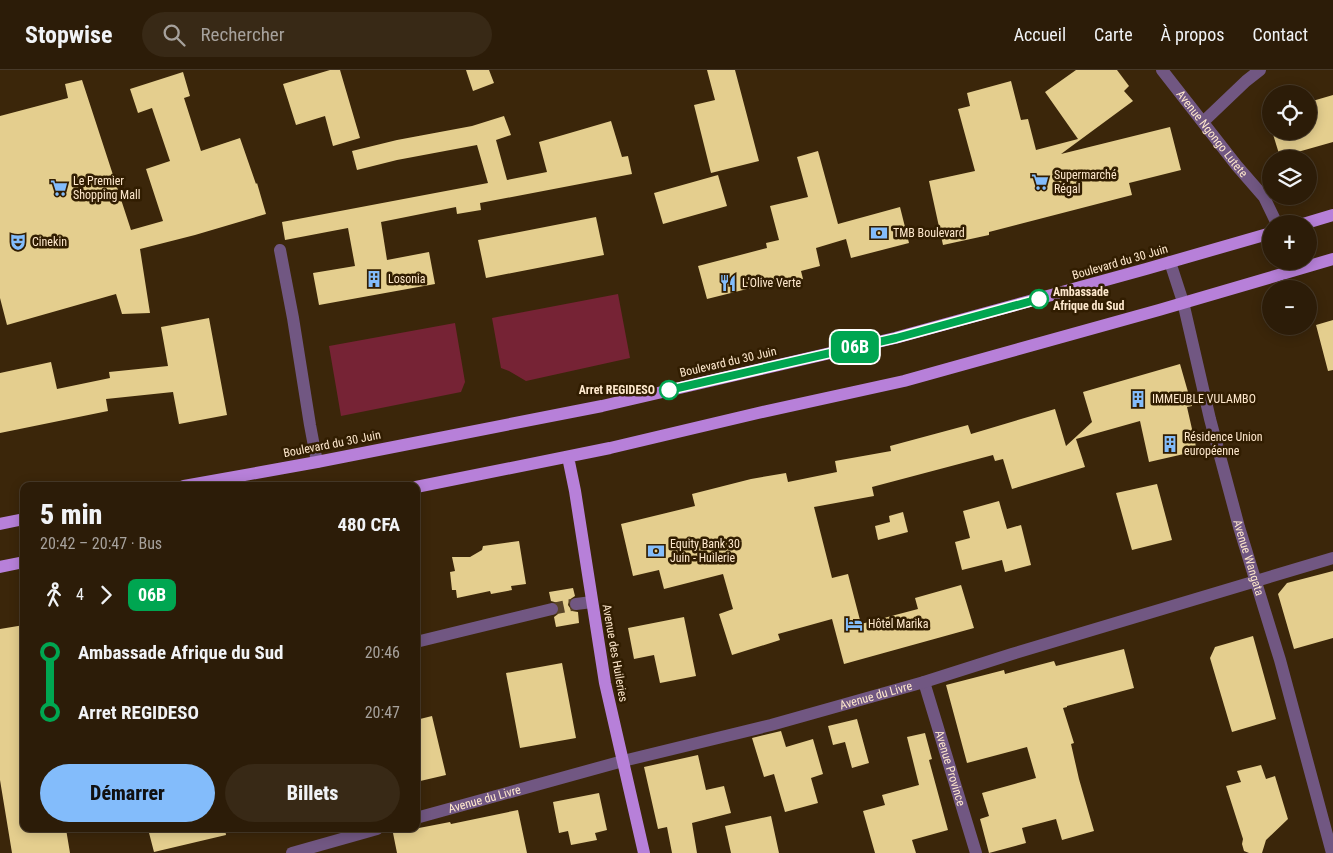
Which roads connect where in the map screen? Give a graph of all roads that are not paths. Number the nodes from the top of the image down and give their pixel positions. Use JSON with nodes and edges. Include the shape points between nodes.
{"nodes":[{"id":1,"x":1162,"y":70,"type":"edge"},
{"id":2,"x":1260,"y":70,"type":"edge"},
{"id":3,"x":1203,"y":122,"type":"junction"},
{"id":4,"x":1273,"y":215,"type":"edge"},
{"id":5,"x":1333,"y":215,"type":"edge"},
{"id":6,"x":1317,"y":220,"type":"edge"},
{"id":7,"x":1262,"y":236,"type":"edge"},
{"id":8,"x":280,"y":250,"type":"dead end"},
{"id":9,"x":1333,"y":259,"type":"edge"},
{"id":10,"x":1170,"y":262,"type":"junction"},
{"id":11,"x":1317,"y":262,"type":"edge"},
{"id":12,"x":1279,"y":270,"type":"edge"},
{"id":13,"x":1183,"y":302,"type":"junction"},
{"id":14,"x":568,"y":457,"type":"junction"},
{"id":15,"x":317,"y":462,"type":"junction"},
{"id":16,"x":206,"y":482,"type":"edge"},
{"id":17,"x":420,"y":486,"type":"edge"},
{"id":18,"x":20,"y":520,"type":"edge"},
{"id":19,"x":0,"y":524,"type":"edge"},
{"id":20,"x":1333,"y":558,"type":"edge"},
{"id":21,"x":20,"y":563,"type":"edge"},
{"id":22,"x":0,"y":566,"type":"edge"},
{"id":23,"x":1255,"y":581,"type":"junction"},
{"id":24,"x":592,"y":602,"type":"junction"},
{"id":25,"x":576,"y":604,"type":"tunnel mouth"},
{"id":26,"x":552,"y":609,"type":"tunnel mouth"},
{"id":27,"x":420,"y":641,"type":"edge"},
{"id":28,"x":924,"y":682,"type":"junction"},
{"id":29,"x":623,"y":761,"type":"junction"},
{"id":30,"x":420,"y":817,"type":"edge"},
{"id":31,"x":366,"y":832,"type":"edge"},
{"id":32,"x":292,"y":853,"type":"edge"},
{"id":33,"x":644,"y":853,"type":"edge"},
{"id":34,"x":976,"y":853,"type":"edge"},
{"id":35,"x":1332,"y":853,"type":"edge"}],
"edges":[{"from":1,"to":3,"type":"street","name":"Avenue Ngongo Lutete"},
{"from":2,"to":3,"type":"street"},
{"from":3,"to":4,"type":"street","name":"Avenue Ngongo Lutete","via":[[1264,197]]},
{"from":5,"to":6,"type":"main road"},
{"from":7,"to":10,"type":"main road","name":"Boulevard du 30 Juin"},
{"from":8,"to":15,"type":"street"},
{"from":9,"to":11,"type":"main road"},
{"from":10,"to":13,"type":"street","name":"Avenue Wangata"},
{"from":10,"to":15,"type":"main road","name":"Boulevard du 30 Juin","via":[[896,338],[602,406]]},
{"from":12,"to":13,"type":"main road"},
{"from":13,"to":14,"type":"main road","via":[[904,381]]},
{"from":13,"to":23,"type":"street","name":"Avenue Wangata","via":[[1210,419]]},
{"from":14,"to":17,"type":"main road"},
{"from":14,"to":24,"type":"main road","name":"Avenue des Huileries"},
{"from":15,"to":16,"type":"main road","name":"Boulevard du 30 Juin"},
{"from":18,"to":19,"type":"main road"},
{"from":20,"to":23,"type":"street","name":"Avenue du Livre"},
{"from":21,"to":22,"type":"main road"},
{"from":23,"to":28,"type":"street","name":"Avenue du Livre"},
{"from":23,"to":35,"type":"street","name":"Avenue Wangata","via":[[1280,660]]},
{"from":24,"to":25,"type":"street"},
{"from":24,"to":29,"type":"main road","name":"Avenue des Huileries","via":[[605,683]]},
{"from":26,"to":27,"type":"street"},
{"from":28,"to":29,"type":"street","name":"Avenue du Livre","via":[[771,725]]},
{"from":28,"to":34,"type":"street","name":"Avenue Province"},
{"from":29,"to":30,"type":"street","name":"Avenue du Livre"},
{"from":29,"to":33,"type":"main road","name":"Avenue des Huileries"},
{"from":31,"to":32,"type":"street"}]}
